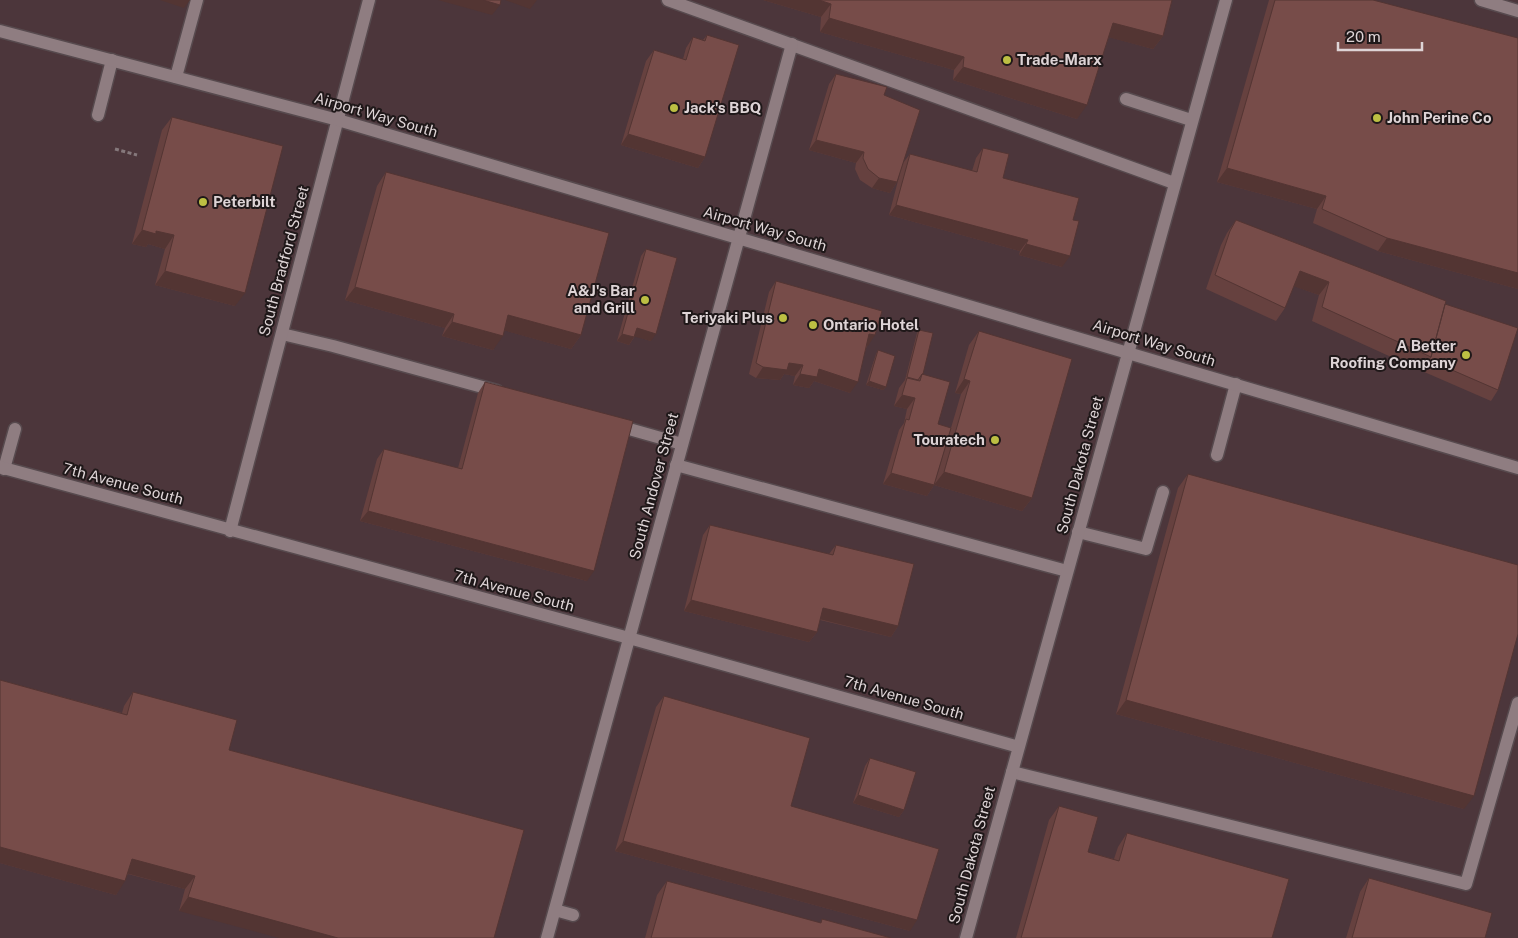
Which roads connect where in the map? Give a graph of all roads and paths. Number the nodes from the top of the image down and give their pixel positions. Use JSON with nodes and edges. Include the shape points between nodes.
{"nodes":[{"id":1,"x":197,"y":0,"type":"edge"},
{"id":2,"x":369,"y":0,"type":"edge"},
{"id":3,"x":668,"y":0,"type":"edge"},
{"id":4,"x":1226,"y":0,"type":"edge"},
{"id":5,"x":1481,"y":0,"type":"edge"},
{"id":6,"x":1518,"y":11,"type":"edge"},
{"id":7,"x":0,"y":31,"type":"edge"},
{"id":8,"x":792,"y":44,"type":"junction"},
{"id":9,"x":112,"y":60,"type":"junction"},
{"id":10,"x":176,"y":77,"type":"junction"},
{"id":11,"x":1126,"y":99,"type":"dead end"},
{"id":12,"x":98,"y":115,"type":"dead end"},
{"id":13,"x":338,"y":120,"type":"junction"},
{"id":14,"x":1192,"y":120,"type":"junction"},
{"id":15,"x":115,"y":149,"type":"dead end"},
{"id":16,"x":137,"y":155,"type":"dead end"},
{"id":17,"x":1174,"y":183,"type":"junction"},
{"id":18,"x":739,"y":238,"type":"junction"},
{"id":19,"x":282,"y":334,"type":"junction"},
{"id":20,"x":1128,"y":352,"type":"junction"},
{"id":21,"x":1236,"y":384,"type":"junction"},
{"id":22,"x":505,"y":394,"type":"edge"},
{"id":23,"x":600,"y":420,"type":"edge"},
{"id":24,"x":15,"y":429,"type":"dead end"},
{"id":25,"x":682,"y":444,"type":"junction"},
{"id":26,"x":1216,"y":455,"type":"dead end"},
{"id":27,"x":676,"y":465,"type":"junction"},
{"id":28,"x":2,"y":468,"type":"edge"},
{"id":29,"x":1518,"y":468,"type":"edge"},
{"id":30,"x":1162,"y":492,"type":"dead end"},
{"id":31,"x":230,"y":531,"type":"junction"},
{"id":32,"x":1078,"y":532,"type":"junction"},
{"id":33,"x":1067,"y":571,"type":"junction"},
{"id":34,"x":629,"y":638,"type":"junction"},
{"id":35,"x":1518,"y":703,"type":"edge"},
{"id":36,"x":1019,"y":747,"type":"junction"},
{"id":37,"x":1012,"y":772,"type":"junction"},
{"id":38,"x":555,"y":910,"type":"junction"},
{"id":39,"x":573,"y":915,"type":"dead end"},
{"id":40,"x":547,"y":938,"type":"edge"},
{"id":41,"x":966,"y":938,"type":"edge"}],
"edges":[{"from":1,"to":10,"type":"street"},
{"from":2,"to":13,"type":"street","name":"South Bradford Street"},
{"from":3,"to":8,"type":"street"},
{"from":4,"to":14,"type":"street","name":"South Dakota Street"},
{"from":5,"to":6,"type":"street"},
{"from":7,"to":9,"type":"street","name":"Airport Way South"},
{"from":8,"to":17,"type":"street"},
{"from":8,"to":18,"type":"street","name":"South Andover Street"},
{"from":9,"to":10,"type":"street","name":"Airport Way South"},
{"from":9,"to":12,"type":"street"},
{"from":10,"to":13,"type":"street","name":"Airport Way South"},
{"from":11,"to":14,"type":"street"},
{"from":13,"to":18,"type":"street","name":"Airport Way South"},
{"from":13,"to":19,"type":"street","name":"South Bradford Street"},
{"from":14,"to":17,"type":"street","name":"South Dakota Street"},
{"from":15,"to":16,"type":"path"},
{"from":17,"to":20,"type":"street","name":"South Dakota Street"},
{"from":18,"to":20,"type":"street","name":"Airport Way South"},
{"from":18,"to":25,"type":"street","name":"South Andover Street"},
{"from":19,"to":22,"type":"street"},
{"from":19,"to":31,"type":"street","name":"South Bradford Street"},
{"from":20,"to":21,"type":"street","name":"Airport Way South"},
{"from":20,"to":32,"type":"street","name":"South Dakota Street"},
{"from":21,"to":26,"type":"street"},
{"from":21,"to":29,"type":"street","name":"Airport Way South"},
{"from":23,"to":25,"type":"street"},
{"from":24,"to":28,"type":"street"},
{"from":25,"to":27,"type":"street","name":"South Andover Street"},
{"from":27,"to":33,"type":"street"},
{"from":27,"to":34,"type":"street","name":"South Andover Street"},
{"from":28,"to":31,"type":"street","name":"7th Avenue South"},
{"from":30,"to":32,"type":"street","via":[[1146,549]]},
{"from":31,"to":34,"type":"street","name":"7th Avenue South"},
{"from":32,"to":33,"type":"street","name":"South Dakota Street"},
{"from":33,"to":36,"type":"street","name":"South Dakota Street"},
{"from":34,"to":36,"type":"street","name":"7th Avenue South"},
{"from":34,"to":38,"type":"street","name":"South Andover Street"},
{"from":35,"to":37,"type":"street","via":[[1466,884]]},
{"from":36,"to":37,"type":"street","name":"South Dakota Street"},
{"from":37,"to":41,"type":"street","name":"South Dakota Street"},
{"from":38,"to":39,"type":"street"},
{"from":38,"to":40,"type":"street","name":"South Andover Street"}]}
